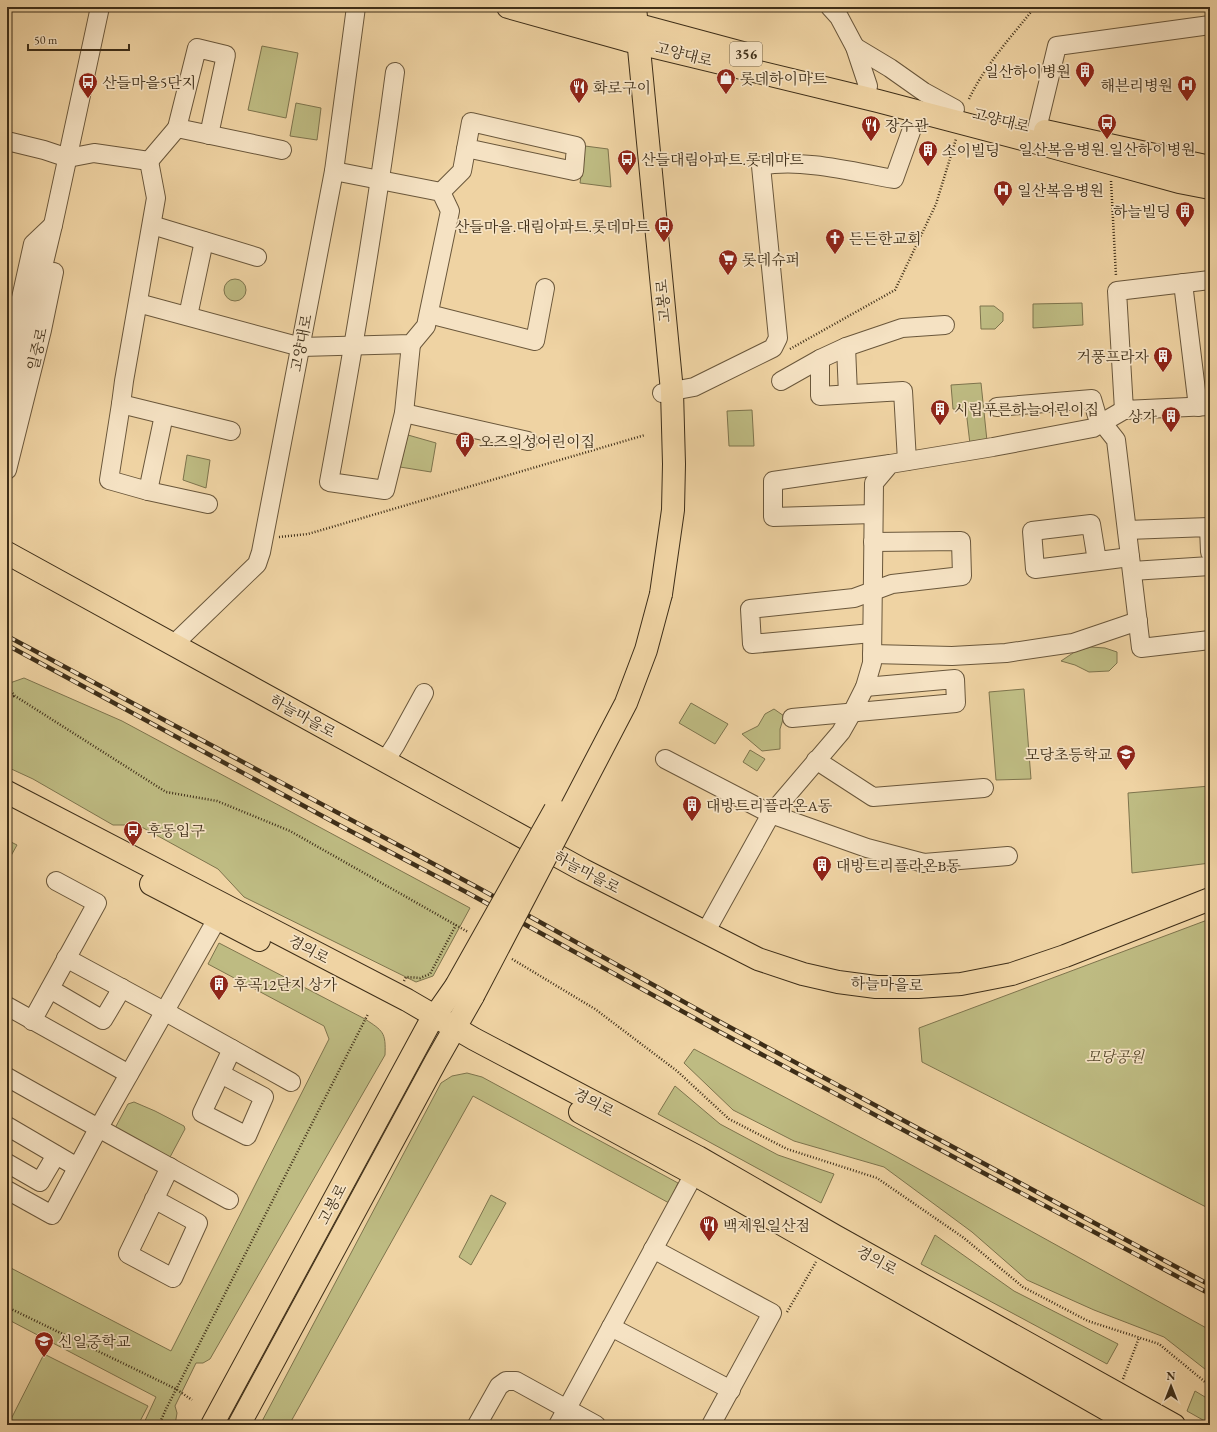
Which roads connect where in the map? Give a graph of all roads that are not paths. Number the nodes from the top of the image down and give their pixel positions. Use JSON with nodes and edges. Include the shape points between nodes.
{"nodes":[{"id":1,"x":100,"y":7,"type":"edge"},
{"id":2,"x":356,"y":7,"type":"edge"},
{"id":3,"x":508,"y":7,"type":"edge"},
{"id":4,"x":560,"y":7,"type":"edge"},
{"id":5,"x":830,"y":7,"type":"edge"},
{"id":6,"x":630,"y":24,"type":"edge"},
{"id":7,"x":1210,"y":25,"type":"edge"},
{"id":8,"x":855,"y":47,"type":"junction"},
{"id":9,"x":395,"y":72,"type":"dead end"},
{"id":10,"x":867,"y":92,"type":"junction"},
{"id":11,"x":962,"y":104,"type":"junction"},
{"id":12,"x":918,"y":112,"type":"junction"},
{"id":13,"x":177,"y":128,"type":"junction"},
{"id":14,"x":1037,"y":129,"type":"junction"},
{"id":15,"x":209,"y":135,"type":"junction"},
{"id":16,"x":7,"y":142,"type":"edge"},
{"id":17,"x":466,"y":148,"type":"junction"},
{"id":18,"x":282,"y":150,"type":"dead end"},
{"id":19,"x":68,"y":158,"type":"junction"},
{"id":20,"x":149,"y":161,"type":"junction"},
{"id":21,"x":1210,"y":167,"type":"edge"},
{"id":22,"x":334,"y":171,"type":"junction"},
{"id":23,"x":381,"y":180,"type":"junction"},
{"id":24,"x":1210,"y":188,"type":"edge"},
{"id":25,"x":441,"y":192,"type":"junction"},
{"id":26,"x":152,"y":225,"type":"junction"},
{"id":27,"x":53,"y":226,"type":"junction"},
{"id":28,"x":204,"y":241,"type":"junction"},
{"id":29,"x":257,"y":257,"type":"dead end"},
{"id":30,"x":1210,"y":280,"type":"edge"},
{"id":31,"x":1183,"y":283,"type":"junction"},
{"id":32,"x":545,"y":288,"type":"dead end"},
{"id":33,"x":138,"y":303,"type":"junction"},
{"id":34,"x":429,"y":314,"type":"junction"},
{"id":35,"x":188,"y":316,"type":"junction"},
{"id":36,"x":945,"y":325,"type":"dead end"},
{"id":37,"x":410,"y":344,"type":"junction"},
{"id":38,"x":354,"y":346,"type":"junction"},
{"id":39,"x":300,"y":347,"type":"junction"},
{"id":40,"x":846,"y":347,"type":"junction"},
{"id":41,"x":820,"y":358,"type":"junction"},
{"id":42,"x":7,"y":361,"type":"edge"},
{"id":43,"x":781,"y":381,"type":"dead end"},
{"id":44,"x":667,"y":392,"type":"junction"},
{"id":45,"x":848,"y":394,"type":"junction"},
{"id":46,"x":122,"y":404,"type":"junction"},
{"id":47,"x":997,"y":406,"type":"dead end"},
{"id":48,"x":1204,"y":406,"type":"edge"},
{"id":49,"x":1124,"y":410,"type":"junction"},
{"id":50,"x":404,"y":413,"type":"junction"},
{"id":51,"x":164,"y":415,"type":"junction"},
{"id":52,"x":7,"y":417,"type":"edge"},
{"id":53,"x":1101,"y":423,"type":"junction"},
{"id":54,"x":231,"y":431,"type":"dead end"},
{"id":55,"x":528,"y":441,"type":"dead end"},
{"id":56,"x":899,"y":462,"type":"junction"},
{"id":57,"x":7,"y":470,"type":"edge"},
{"id":58,"x":148,"y":491,"type":"junction"},
{"id":59,"x":208,"y":504,"type":"dead end"},
{"id":60,"x":873,"y":514,"type":"junction"},
{"id":61,"x":1127,"y":530,"type":"junction"},
{"id":62,"x":873,"y":542,"type":"junction"},
{"id":63,"x":1210,"y":552,"type":"edge"},
{"id":64,"x":7,"y":553,"type":"edge"},
{"id":65,"x":1097,"y":561,"type":"dead end"},
{"id":66,"x":1131,"y":564,"type":"junction"},
{"id":67,"x":1210,"y":566,"type":"edge"},
{"id":68,"x":873,"y":591,"type":"junction"},
{"id":69,"x":1138,"y":621,"type":"junction"},
{"id":70,"x":872,"y":633,"type":"junction"},
{"id":71,"x":1210,"y":640,"type":"edge"},
{"id":72,"x":174,"y":644,"type":"junction"},
{"id":73,"x":872,"y":654,"type":"junction"},
{"id":74,"x":865,"y":687,"type":"junction"},
{"id":75,"x":424,"y":693,"type":"dead end"},
{"id":76,"x":854,"y":711,"type":"junction"},
{"id":77,"x":792,"y":718,"type":"dead end"},
{"id":78,"x":665,"y":759,"type":"dead end"},
{"id":79,"x":816,"y":760,"type":"junction"},
{"id":80,"x":385,"y":761,"type":"junction"},
{"id":81,"x":984,"y":788,"type":"dead end"},
{"id":82,"x":7,"y":792,"type":"edge"},
{"id":83,"x":7,"y":807,"type":"edge"},
{"id":84,"x":771,"y":814,"type":"junction"},
{"id":85,"x":1008,"y":856,"type":"dead end"},
{"id":86,"x":56,"y":881,"type":"dead end"},
{"id":87,"x":1210,"y":899,"type":"edge"},
{"id":88,"x":216,"y":919,"type":"junction"},
{"id":89,"x":705,"y":933,"type":"junction"},
{"id":90,"x":66,"y":958,"type":"junction"},
{"id":91,"x":122,"y":988,"type":"junction"},
{"id":92,"x":50,"y":990,"type":"junction"},
{"id":93,"x":465,"y":991,"type":"junction"},
{"id":94,"x":7,"y":1006,"type":"edge"},
{"id":95,"x":164,"y":1010,"type":"junction"},
{"id":96,"x":32,"y":1021,"type":"junction"},
{"id":97,"x":432,"y":1021,"type":"junction"},
{"id":98,"x":453,"y":1034,"type":"junction"},
{"id":99,"x":232,"y":1049,"type":"junction"},
{"id":100,"x":129,"y":1074,"type":"junction"},
{"id":101,"x":221,"y":1074,"type":"dead end"},
{"id":102,"x":7,"y":1077,"type":"edge"},
{"id":103,"x":291,"y":1082,"type":"dead end"},
{"id":104,"x":7,"y":1126,"type":"edge"},
{"id":105,"x":98,"y":1129,"type":"junction"},
{"id":106,"x":56,"y":1155,"type":"junction"},
{"id":107,"x":7,"y":1163,"type":"edge"},
{"id":108,"x":77,"y":1167,"type":"junction"},
{"id":109,"x":170,"y":1167,"type":"junction"},
{"id":110,"x":694,"y":1174,"type":"junction"},
{"id":111,"x":7,"y":1190,"type":"edge"},
{"id":112,"x":154,"y":1200,"type":"dead end"},
{"id":113,"x":229,"y":1200,"type":"dead end"},
{"id":114,"x":653,"y":1249,"type":"junction"},
{"id":115,"x":611,"y":1327,"type":"junction"},
{"id":116,"x":731,"y":1390,"type":"junction"},
{"id":117,"x":562,"y":1417,"type":"edge"},
{"id":118,"x":1133,"y":1420,"type":"edge"},
{"id":119,"x":212,"y":1425,"type":"edge"},
{"id":120,"x":239,"y":1425,"type":"edge"},
{"id":121,"x":477,"y":1425,"type":"edge"},
{"id":122,"x":596,"y":1425,"type":"edge"},
{"id":123,"x":711,"y":1425,"type":"edge"},
{"id":124,"x":1174,"y":1425,"type":"edge"}],
"edges":[{"from":1,"to":19,"type":"street","name":"일중로"},
{"from":2,"to":22,"type":"street","name":"고양대로"},
{"from":3,"to":6,"type":"main road","name":"고양대로"},
{"from":4,"to":6,"type":"main road","name":"고양대로"},
{"from":5,"to":8,"type":"street","via":[[839,17]]},
{"from":6,"to":10,"type":"main road","name":"고양대로","number":"356"},
{"from":6,"to":44,"type":"main road","name":"고봉로","via":[[658,329]]},
{"from":7,"to":14,"type":"street","via":[[1058,46]]},
{"from":8,"to":10,"type":"street"},
{"from":8,"to":11,"type":"street","via":[[924,92]]},
{"from":9,"to":23,"type":"street"},
{"from":10,"to":11,"type":"main road","name":"고양대로","number":"356"},
{"from":10,"to":12,"type":"main road","name":"고양대로"},
{"from":11,"to":14,"type":"main road","name":"고양대로","number":"356"},
{"from":12,"to":24,"type":"main road","name":"고양대로"},
{"from":12,"to":44,"type":"street","via":[[894,179],[807,165],[776,163],[761,166],[778,338],[773,348],[694,387]]},
{"from":13,"to":15,"type":"street"},
{"from":13,"to":15,"type":"street","via":[[197,48],[226,55]]},
{"from":13,"to":20,"type":"street"},
{"from":14,"to":21,"type":"main road","name":"고양대로","number":"356"},
{"from":15,"to":18,"type":"street"},
{"from":16,"to":19,"type":"street"},
{"from":17,"to":17,"type":"street","via":[[471,122],[576,146],[574,171]]},
{"from":17,"to":25,"type":"street","via":[[462,171]]},
{"from":19,"to":20,"type":"street","via":[[94,153]]},
{"from":19,"to":27,"type":"street","name":"일중로"},
{"from":20,"to":26,"type":"street","via":[[156,198]]},
{"from":22,"to":23,"type":"street"},
{"from":22,"to":39,"type":"street","name":"고양대로"},
{"from":23,"to":25,"type":"street"},
{"from":23,"to":38,"type":"street"},
{"from":25,"to":34,"type":"street","via":[[450,211]]},
{"from":26,"to":28,"type":"street"},
{"from":26,"to":33,"type":"street"},
{"from":27,"to":42,"type":"street","name":"일중로","via":[[33,244]]},
{"from":27,"to":52,"type":"street","name":"일중로"},
{"from":27,"to":57,"type":"street","name":"일중로","via":[[56,259],[42,330]]},
{"from":28,"to":29,"type":"street"},
{"from":28,"to":35,"type":"street"},
{"from":30,"to":31,"type":"street"},
{"from":31,"to":48,"type":"street"},
{"from":31,"to":49,"type":"street","via":[[1116,290]]},
{"from":32,"to":34,"type":"street","via":[[535,341]]},
{"from":33,"to":35,"type":"street"},
{"from":33,"to":46,"type":"street"},
{"from":34,"to":37,"type":"street","via":[[426,326]]},
{"from":35,"to":39,"type":"street"},
{"from":36,"to":40,"type":"street","via":[[902,328]]},
{"from":37,"to":38,"type":"street"},
{"from":37,"to":50,"type":"street"},
{"from":38,"to":39,"type":"street"},
{"from":38,"to":50,"type":"street","via":[[329,482],[385,490]]},
{"from":39,"to":72,"type":"street","name":"고양대로","via":[[262,552],[257,564]]},
{"from":40,"to":41,"type":"street"},
{"from":40,"to":45,"type":"street"},
{"from":41,"to":43,"type":"street"},
{"from":41,"to":45,"type":"street","via":[[820,396]]},
{"from":44,"to":93,"type":"main road","name":"고봉로","bridge":true,"via":[[662,505],[654,592],[593,742]]},
{"from":45,"to":56,"type":"street","via":[[903,391]]},
{"from":46,"to":51,"type":"street"},
{"from":46,"to":58,"type":"street","via":[[109,480]]},
{"from":47,"to":53,"type":"street","via":[[1092,399]]},
{"from":48,"to":49,"type":"street"},
{"from":49,"to":53,"type":"street"},
{"from":50,"to":55,"type":"street"},
{"from":51,"to":54,"type":"street"},
{"from":51,"to":58,"type":"street"},
{"from":53,"to":56,"type":"street","via":[[1085,430]]},
{"from":53,"to":61,"type":"street","via":[[1116,440]]},
{"from":56,"to":60,"type":"street","via":[[874,483]]},
{"from":56,"to":60,"type":"street","via":[[772,481],[773,517]]},
{"from":58,"to":59,"type":"street"},
{"from":60,"to":62,"type":"street"},
{"from":61,"to":63,"type":"street","via":[[1209,527]]},
{"from":61,"to":66,"type":"street"},
{"from":62,"to":68,"type":"street"},
{"from":62,"to":68,"type":"street","via":[[961,541],[962,576],[892,584]]},
{"from":64,"to":72,"type":"main road","name":"하늘마을로"},
{"from":65,"to":66,"type":"street"},
{"from":66,"to":67,"type":"street"},
{"from":66,"to":69,"type":"street"},
{"from":68,"to":70,"type":"street"},
{"from":68,"to":70,"type":"street","via":[[854,598],[750,609],[752,644]]},
{"from":69,"to":71,"type":"street","via":[[1141,648]]},
{"from":69,"to":73,"type":"street","via":[[1073,643],[1006,653],[952,656]]},
{"from":70,"to":73,"type":"street"},
{"from":72,"to":80,"type":"main road","name":"하늘마을로"},
{"from":73,"to":74,"type":"street"},
{"from":74,"to":76,"type":"street"},
{"from":74,"to":76,"type":"street","via":[[955,679],[956,703]]},
{"from":75,"to":80,"type":"street"},
{"from":76,"to":77,"type":"street"},
{"from":76,"to":79,"type":"street","via":[[841,732]]},
{"from":78,"to":84,"type":"street"},
{"from":79,"to":81,"type":"street","via":[[873,797]]},
{"from":79,"to":84,"type":"street"},
{"from":80,"to":89,"type":"main road","name":"하늘마을로","via":[[583,870]]},
{"from":82,"to":97,"type":"main road","name":"경의로","via":[[400,997]]},
{"from":83,"to":88,"type":"main road","name":"경의로"},
{"from":84,"to":85,"type":"street","via":[[867,848],[924,863]]},
{"from":84,"to":89,"type":"street"},
{"from":86,"to":90,"type":"street","via":[[96,903]]},
{"from":87,"to":89,"type":"main road","name":"하늘마을로","via":[[1012,974],[961,984],[918,987],[876,987],[803,974],[758,959]]},
{"from":88,"to":95,"type":"street"},
{"from":88,"to":97,"type":"main road","name":"경의로","via":[[401,1010]]},
{"from":90,"to":91,"type":"street"},
{"from":90,"to":92,"type":"street"},
{"from":91,"to":92,"type":"street","via":[[103,1020]]},
{"from":91,"to":95,"type":"street"},
{"from":92,"to":96,"type":"street"},
{"from":93,"to":97,"type":"main road","name":"고봉로"},
{"from":93,"to":98,"type":"main road","name":"고봉로"},
{"from":94,"to":96,"type":"street"},
{"from":95,"to":99,"type":"street"},
{"from":95,"to":100,"type":"street"},
{"from":96,"to":100,"type":"street"},
{"from":97,"to":98,"type":"main road","name":"경의로"},
{"from":97,"to":119,"type":"main road","name":"고봉로"},
{"from":98,"to":110,"type":"main road","name":"경의로"},
{"from":98,"to":118,"type":"main road","name":"경의로","via":[[698,1157],[842,1240]]},
{"from":98,"to":120,"type":"main road","name":"고봉로"},
{"from":99,"to":101,"type":"street"},
{"from":99,"to":103,"type":"street"},
{"from":100,"to":105,"type":"street"},
{"from":102,"to":105,"type":"street"},
{"from":104,"to":106,"type":"street"},
{"from":105,"to":108,"type":"street"},
{"from":105,"to":109,"type":"street"},
{"from":106,"to":107,"type":"street","via":[[40,1182]]},
{"from":106,"to":108,"type":"street"},
{"from":108,"to":111,"type":"street","via":[[52,1215]]},
{"from":109,"to":112,"type":"street"},
{"from":109,"to":113,"type":"street"},
{"from":110,"to":114,"type":"street"},
{"from":110,"to":118,"type":"main road","name":"경의로"},
{"from":114,"to":115,"type":"street"},
{"from":114,"to":116,"type":"street","via":[[772,1313]]},
{"from":115,"to":116,"type":"street"},
{"from":115,"to":117,"type":"street"},
{"from":116,"to":123,"type":"street"},
{"from":117,"to":121,"type":"street","via":[[516,1380],[506,1380],[499,1386]]},
{"from":117,"to":122,"type":"street"},
{"from":118,"to":124,"type":"main road","name":"경의로"}]}
